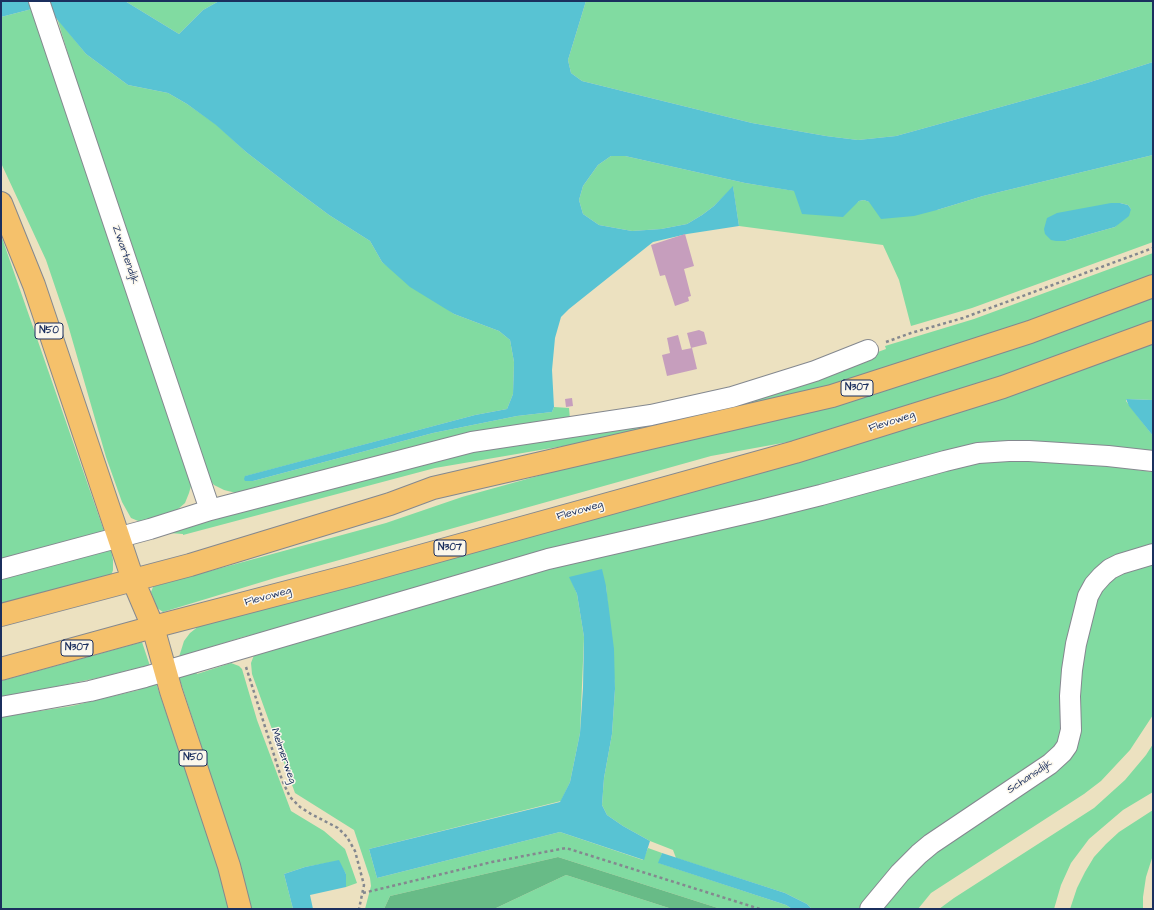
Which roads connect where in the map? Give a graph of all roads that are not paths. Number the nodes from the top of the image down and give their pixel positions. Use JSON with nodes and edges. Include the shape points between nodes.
{"nodes":[{"id":1,"x":39,"y":1,"type":"edge"},
{"id":2,"x":1,"y":203,"type":"edge"},
{"id":3,"x":1153,"y":286,"type":"edge"},
{"id":4,"x":1153,"y":332,"type":"edge"},
{"id":5,"x":868,"y":350,"type":"road end"},
{"id":6,"x":1153,"y":461,"type":"edge"},
{"id":7,"x":210,"y":510,"type":"junction"},
{"id":8,"x":120,"y":537,"type":"junction"},
{"id":9,"x":1153,"y":554,"type":"edge"},
{"id":10,"x":1,"y":569,"type":"edge"},
{"id":11,"x":133,"y":580,"type":"junction"},
{"id":12,"x":1,"y":615,"type":"edge"},
{"id":13,"x":153,"y":627,"type":"junction"},
{"id":14,"x":1,"y":669,"type":"edge"},
{"id":15,"x":165,"y":671,"type":"junction"},
{"id":16,"x":1,"y":707,"type":"edge"},
{"id":17,"x":240,"y":909,"type":"edge"},
{"id":18,"x":870,"y":909,"type":"edge"}],
"edges":[{"from":1,"to":7,"type":"street","name":"Zwartendijk"},
{"from":2,"to":8,"type":"highway","number":"N50","via":[[34,285]]},
{"from":3,"to":11,"type":"highway","number":"N307","via":[[1030,332],[832,396],[433,488],[390,504]]},
{"from":4,"to":13,"type":"highway","name":"Flevoweg","number":"N307","via":[[1002,387],[794,452],[352,575]]},
{"from":5,"to":7,"type":"street","via":[[815,371],[732,397],[651,415],[472,442]]},
{"from":6,"to":15,"type":"street","via":[[1029,451],[978,454],[945,461],[769,508],[548,559]]},
{"from":7,"to":8,"type":"street"},
{"from":8,"to":10,"type":"street"},
{"from":8,"to":11,"type":"highway","number":"N50"},
{"from":9,"to":18,"type":"street","name":"Schansdijk","via":[[1110,569],[1094,585],[1088,596],[1072,670],[1070,730],[1067,746],[1062,753],[1050,764],[931,844]]},
{"from":11,"to":12,"type":"highway","number":"N307"},
{"from":11,"to":13,"type":"highway","number":"N50"},
{"from":13,"to":14,"type":"highway","name":"Flevoweg","number":"N307"},
{"from":13,"to":15,"type":"highway","number":"N50"},
{"from":15,"to":16,"type":"street","via":[[90,690]]},
{"from":15,"to":17,"type":"highway","number":"N50","via":[[229,866]]}]}
